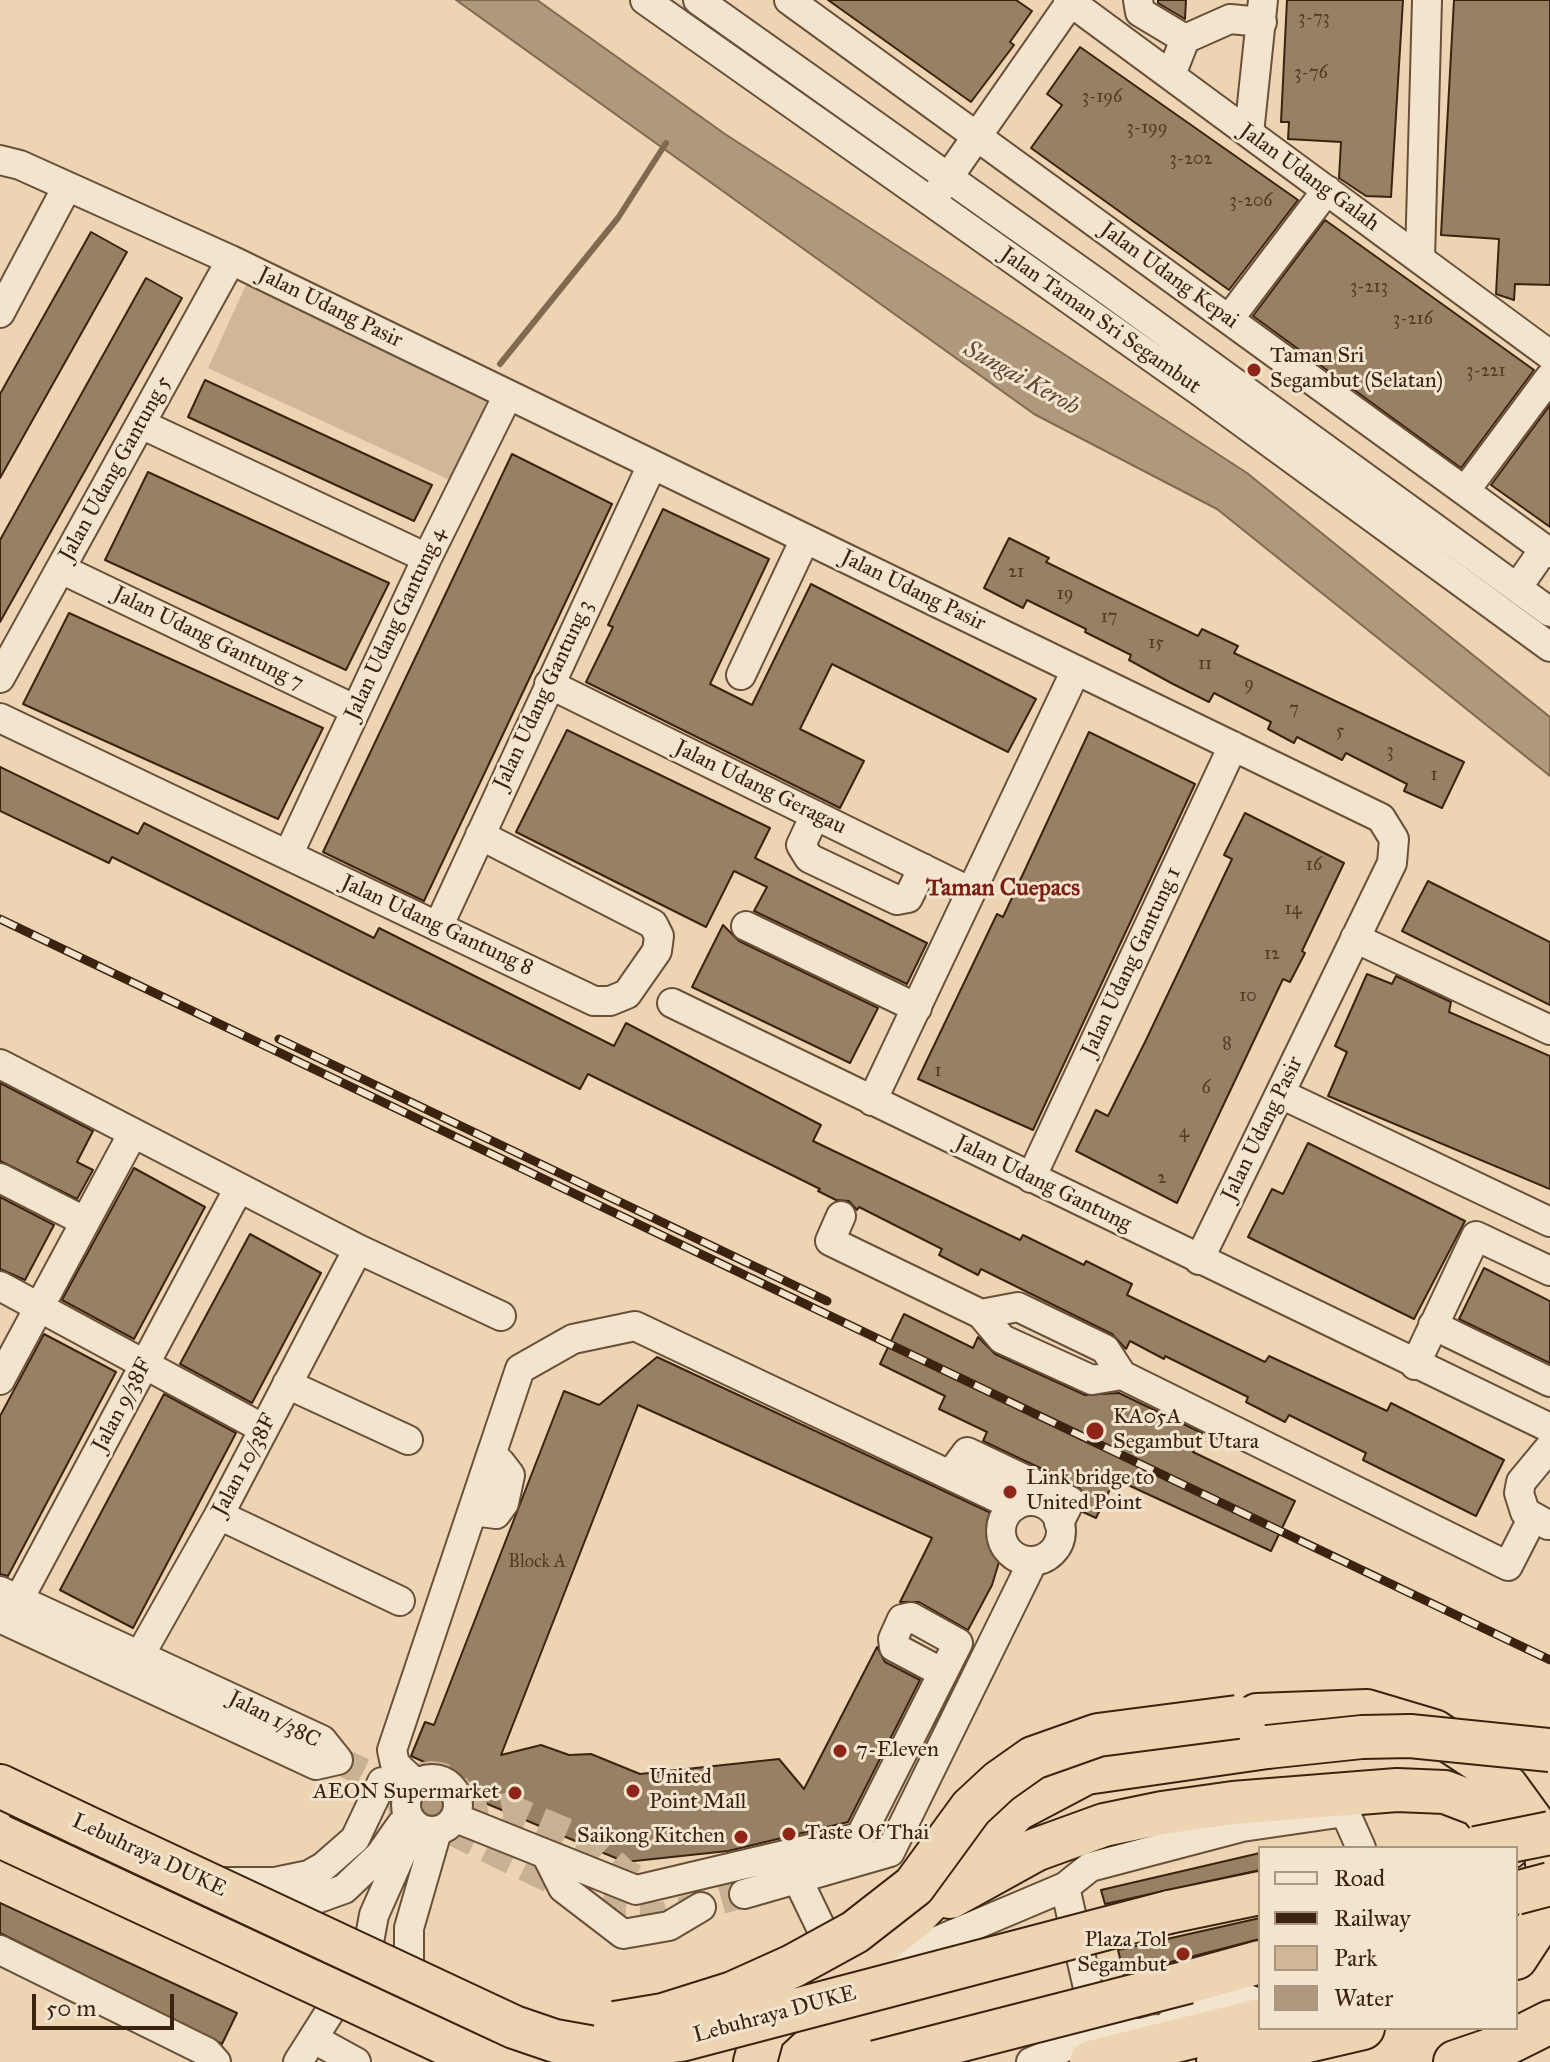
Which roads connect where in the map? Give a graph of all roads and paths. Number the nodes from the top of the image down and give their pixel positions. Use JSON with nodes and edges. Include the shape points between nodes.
{"nodes":[{"id":1,"x":645,"y":0,"type":"edge"},
{"id":2,"x":698,"y":0,"type":"edge"},
{"id":3,"x":789,"y":0,"type":"edge"},
{"id":4,"x":1138,"y":0,"type":"edge"},
{"id":5,"x":1427,"y":0,"type":"edge"},
{"id":6,"x":1070,"y":1,"type":"edge"},
{"id":7,"x":1262,"y":11,"type":"edge"},
{"id":8,"x":1185,"y":39,"type":"junction"},
{"id":9,"x":1171,"y":75,"type":"junction"},
{"id":10,"x":1249,"y":133,"type":"junction"},
{"id":11,"x":976,"y":136,"type":"junction"},
{"id":12,"x":0,"y":160,"type":"edge"},
{"id":13,"x":947,"y":177,"type":"junction"},
{"id":14,"x":67,"y":187,"type":"junction"},
{"id":15,"x":1327,"y":190,"type":"junction"},
{"id":16,"x":931,"y":202,"type":"junction"},
{"id":17,"x":1420,"y":259,"type":"junction"},
{"id":18,"x":231,"y":260,"type":"junction"},
{"id":19,"x":0,"y":313,"type":"edge"},
{"id":20,"x":1229,"y":319,"type":"junction"},
{"id":21,"x":1550,"y":355,"type":"edge"},
{"id":22,"x":1550,"y":377,"type":"edge"},
{"id":23,"x":508,"y":395,"type":"junction"},
{"id":24,"x":141,"y":424,"type":"junction"},
{"id":25,"x":652,"y":465,"type":"junction"},
{"id":26,"x":1465,"y":491,"type":"junction"},
{"id":27,"x":805,"y":539,"type":"junction"},
{"id":28,"x":1547,"y":551,"type":"edge"},
{"id":29,"x":427,"y":558,"type":"junction"},
{"id":30,"x":61,"y":569,"type":"junction"},
{"id":31,"x":1517,"y":588,"type":"junction"},
{"id":32,"x":1550,"y":612,"type":"edge"},
{"id":33,"x":1550,"y":647,"type":"edge"},
{"id":34,"x":1076,"y":670,"type":"junction"},
{"id":35,"x":741,"y":675,"type":"dead end"},
{"id":36,"x":0,"y":678,"type":"edge"},
{"id":37,"x":549,"y":684,"type":"junction"},
{"id":38,"x":356,"y":710,"type":"junction"},
{"id":39,"x":0,"y":718,"type":"edge"},
{"id":40,"x":1233,"y":746,"type":"junction"},
{"id":41,"x":815,"y":815,"type":"junction"},
{"id":42,"x":480,"y":835,"type":"junction"},
{"id":43,"x":288,"y":855,"type":"junction"},
{"id":44,"x":923,"y":868,"type":"junction"},
{"id":45,"x":971,"y":892,"type":"junction"},
{"id":46,"x":746,"y":926,"type":"dead end"},
{"id":47,"x":438,"y":927,"type":"junction"},
{"id":48,"x":1355,"y":938,"type":"junction"},
{"id":49,"x":672,"y":1003,"type":"dead end"},
{"id":50,"x":917,"y":1008,"type":"junction"},
{"id":51,"x":1550,"y":1030,"type":"edge"},
{"id":52,"x":0,"y":1064,"type":"edge"},
{"id":53,"x":1281,"y":1094,"type":"junction"},
{"id":54,"x":872,"y":1101,"type":"junction"},
{"id":55,"x":133,"y":1133,"type":"junction"},
{"id":56,"x":0,"y":1178,"type":"edge"},
{"id":57,"x":1031,"y":1178,"type":"junction"},
{"id":58,"x":239,"y":1188,"type":"junction"},
{"id":59,"x":841,"y":1216,"type":"dead end"},
{"id":60,"x":84,"y":1221,"type":"junction"},
{"id":61,"x":1550,"y":1222,"type":"edge"},
{"id":62,"x":358,"y":1249,"type":"junction"},
{"id":63,"x":1199,"y":1260,"type":"junction"},
{"id":64,"x":1550,"y":1271,"type":"edge"},
{"id":65,"x":0,"y":1286,"type":"edge"},
{"id":66,"x":38,"y":1306,"type":"junction"},
{"id":67,"x":501,"y":1316,"type":"dead end"},
{"id":68,"x":1433,"y":1325,"type":"junction"},
{"id":69,"x":146,"y":1362,"type":"junction"},
{"id":70,"x":1415,"y":1365,"type":"junction"},
{"id":71,"x":0,"y":1380,"type":"edge"},
{"id":72,"x":1550,"y":1382,"type":"edge"},
{"id":73,"x":287,"y":1384,"type":"junction"},
{"id":74,"x":1550,"y":1395,"type":"edge"},
{"id":75,"x":264,"y":1429,"type":"junction"},
{"id":76,"x":1545,"y":1433,"type":"edge"},
{"id":77,"x":408,"y":1440,"type":"dead end"},
{"id":78,"x":950,"y":1475,"type":"junction"},
{"id":79,"x":1015,"y":1506,"type":"junction"},
{"id":80,"x":219,"y":1515,"type":"junction"},
{"id":81,"x":1541,"y":1522,"type":"edge"},
{"id":82,"x":1059,"y":1523,"type":"junction"},
{"id":83,"x":1033,"y":1561,"type":"junction"},
{"id":84,"x":400,"y":1601,"type":"dead end"},
{"id":85,"x":7,"y":1607,"type":"edge"},
{"id":86,"x":133,"y":1667,"type":"junction"},
{"id":87,"x":943,"y":1673,"type":"dead end"},
{"id":88,"x":1550,"y":1750,"type":"edge"},
{"id":89,"x":382,"y":1782,"type":"dead end"},
{"id":90,"x":416,"y":1784,"type":"junction"},
{"id":91,"x":0,"y":1786,"type":"edge"},
{"id":92,"x":428,"y":1825,"type":"junction"},
{"id":93,"x":1550,"y":1833,"type":"edge"},
{"id":94,"x":0,"y":1836,"type":"edge"},
{"id":95,"x":1360,"y":1846,"type":"edge"},
{"id":96,"x":1486,"y":1846,"type":"edge"},
{"id":97,"x":1508,"y":1846,"type":"edge"},
{"id":98,"x":548,"y":1858,"type":"junction"},
{"id":99,"x":797,"y":1878,"type":"junction"},
{"id":100,"x":180,"y":1882,"type":"dead end"},
{"id":101,"x":1550,"y":1884,"type":"edge"},
{"id":102,"x":1065,"y":1887,"type":"junction"},
{"id":103,"x":1518,"y":1892,"type":"edge"},
{"id":104,"x":1258,"y":1893,"type":"edge"},
{"id":105,"x":744,"y":1894,"type":"tunnel mouth"},
{"id":106,"x":701,"y":1907,"type":"dead end"},
{"id":107,"x":238,"y":1910,"type":"dead end"},
{"id":108,"x":914,"y":1917,"type":"junction"},
{"id":109,"x":0,"y":1950,"type":"edge"},
{"id":110,"x":1518,"y":1955,"type":"edge"},
{"id":111,"x":857,"y":1963,"type":"junction"},
{"id":112,"x":409,"y":1994,"type":"dead end"},
{"id":113,"x":1258,"y":1995,"type":"edge"},
{"id":114,"x":336,"y":2002,"type":"dead end"},
{"id":115,"x":794,"y":2004,"type":"junction"},
{"id":116,"x":495,"y":2017,"type":"junction"},
{"id":117,"x":1550,"y":2022,"type":"edge"},
{"id":118,"x":1354,"y":2030,"type":"edge"},
{"id":119,"x":401,"y":2033,"type":"dead end"},
{"id":120,"x":524,"y":2048,"type":"dead end"},
{"id":121,"x":1095,"y":2048,"type":"edge"},
{"id":122,"x":306,"y":2051,"type":"edge"},
{"id":123,"x":216,"y":2062,"type":"edge"},
{"id":124,"x":356,"y":2062,"type":"edge"},
{"id":125,"x":485,"y":2062,"type":"edge"},
{"id":126,"x":590,"y":2062,"type":"edge"},
{"id":127,"x":670,"y":2062,"type":"edge"},
{"id":128,"x":755,"y":2062,"type":"edge"},
{"id":129,"x":876,"y":2062,"type":"edge"},
{"id":130,"x":1031,"y":2062,"type":"edge"},
{"id":131,"x":1218,"y":2062,"type":"edge"},
{"id":132,"x":1455,"y":2062,"type":"edge"}],
"edges":[{"from":1,"to":16,"type":"street","name":"Jalan Taman Sri Segambut"},
{"from":2,"to":13,"type":"street","name":"Jalan Taman Sri Segambut"},
{"from":3,"to":11,"type":"street","name":"Jalan Udang Kepai"},
{"from":4,"to":8,"type":"street","via":[[1140,12]]},
{"from":5,"to":17,"type":"street"},
{"from":6,"to":9,"type":"street","name":"Jalan Udang Galah"},
{"from":6,"to":11,"type":"street"},
{"from":7,"to":8,"type":"street"},
{"from":7,"to":10,"type":"street"},
{"from":8,"to":9,"type":"street"},
{"from":9,"to":10,"type":"street","name":"Jalan Udang Galah"},
{"from":10,"to":15,"type":"street","name":"Jalan Udang Galah"},
{"from":11,"to":13,"type":"street"},
{"from":11,"to":20,"type":"street","name":"Jalan Udang Kepai"},
{"from":12,"to":14,"type":"street","name":"Jalan Udang Pasir"},
{"from":13,"to":16,"type":"street"},
{"from":13,"to":31,"type":"street","name":"Jalan Taman Sri Segambut"},
{"from":14,"to":18,"type":"street","name":"Jalan Udang Pasir"},
{"from":14,"to":19,"type":"street"},
{"from":15,"to":17,"type":"street","name":"Jalan Udang Galah"},
{"from":15,"to":20,"type":"street"},
{"from":16,"to":33,"type":"street","name":"Jalan Taman Sri Segambut"},
{"from":17,"to":21,"type":"street","name":"Jalan Udang Galah"},
{"from":18,"to":23,"type":"street","name":"Jalan Udang Pasir"},
{"from":18,"to":24,"type":"street","name":"Jalan Udang Gantung 5"},
{"from":20,"to":26,"type":"street","name":"Jalan Udang Kepai"},
{"from":22,"to":26,"type":"street"},
{"from":23,"to":25,"type":"street","name":"Jalan Udang Pasir"},
{"from":23,"to":29,"type":"street","name":"Jalan Udang Gantung 4"},
{"from":24,"to":29,"type":"street"},
{"from":24,"to":30,"type":"street","name":"Jalan Udang Gantung 5"},
{"from":25,"to":27,"type":"street","name":"Jalan Udang Pasir"},
{"from":25,"to":37,"type":"street","name":"Jalan Udang Gantung 3"},
{"from":26,"to":28,"type":"street","name":"Jalan Udang Kepai"},
{"from":27,"to":34,"type":"street","name":"Jalan Udang Pasir"},
{"from":27,"to":35,"type":"street"},
{"from":28,"to":31,"type":"street"},
{"from":29,"to":38,"type":"street","name":"Jalan Udang Gantung 4"},
{"from":30,"to":36,"type":"street","name":"Jalan Udang Gantung 5"},
{"from":30,"to":38,"type":"street","name":"Jalan Udang Gantung 7"},
{"from":31,"to":32,"type":"street"},
{"from":34,"to":40,"type":"street","name":"Jalan Udang Pasir"},
{"from":34,"to":45,"type":"street"},
{"from":37,"to":41,"type":"street","name":"Jalan Udang Geragau"},
{"from":37,"to":42,"type":"street","name":"Jalan Udang Gantung 3"},
{"from":38,"to":43,"type":"street","name":"Jalan Udang Gantung 4"},
{"from":39,"to":43,"type":"street","name":"Jalan Udang Gantung 8"},
{"from":40,"to":48,"type":"street","name":"Jalan Udang Pasir","via":[[1381,818],[1394,839],[1392,863]]},
{"from":40,"to":57,"type":"street","name":"Jalan Udang Gantung 1"},
{"from":41,"to":44,"type":"street","name":"Jalan Udang Geragau"},
{"from":41,"to":44,"type":"street","via":[[801,845],[809,858],[897,900],[908,898]]},
{"from":42,"to":47,"type":"street","name":"Jalan Udang Gantung 3"},
{"from":42,"to":47,"type":"street","name":"Jalan Udang Gantung 8","via":[[653,924],[659,936],[657,951],[627,994],[594,1001]]},
{"from":43,"to":47,"type":"street","name":"Jalan Udang Gantung 8"},
{"from":44,"to":45,"type":"street","name":"Jalan Udang Geragau"},
{"from":45,"to":50,"type":"street"},
{"from":46,"to":50,"type":"street"},
{"from":48,"to":51,"type":"street"},
{"from":48,"to":53,"type":"street","name":"Jalan Udang Pasir"},
{"from":49,"to":54,"type":"street","name":"Jalan Udang Gantung"},
{"from":50,"to":54,"type":"street"},
{"from":52,"to":55,"type":"street"},
{"from":53,"to":61,"type":"street"},
{"from":53,"to":63,"type":"street","name":"Jalan Udang Pasir"},
{"from":54,"to":57,"type":"street","name":"Jalan Udang Gantung"},
{"from":55,"to":58,"type":"street"},
{"from":55,"to":60,"type":"street"},
{"from":56,"to":60,"type":"street"},
{"from":57,"to":63,"type":"street","name":"Jalan Udang Gantung"},
{"from":58,"to":62,"type":"street"},
{"from":58,"to":69,"type":"street","name":"Jalan 9/38F"},
{"from":59,"to":81,"type":"street","via":[[830,1241],[981,1314],[1018,1307],[1105,1349],[1122,1375],[1508,1566]]},
{"from":60,"to":66,"type":"street"},
{"from":62,"to":67,"type":"street"},
{"from":62,"to":73,"type":"street","name":"Jalan 10/38F"},
{"from":63,"to":70,"type":"street","name":"Jalan Udang Gantung"},
{"from":64,"to":68,"type":"street","via":[[1476,1236]]},
{"from":65,"to":66,"type":"street"},
{"from":66,"to":69,"type":"street"},
{"from":66,"to":71,"type":"street"},
{"from":68,"to":70,"type":"street"},
{"from":68,"to":72,"type":"street"},
{"from":69,"to":75,"type":"street"},
{"from":69,"to":85,"type":"street","name":"Jalan 9/38F"},
{"from":70,"to":76,"type":"street","name":"Jalan Udang Gantung"},
{"from":73,"to":75,"type":"street","name":"Jalan 10/38F"},
{"from":73,"to":77,"type":"street"},
{"from":74,"to":76,"type":"street"},
{"from":75,"to":80,"type":"street","name":"Jalan 10/38F"},
{"from":76,"to":81,"type":"street","via":[[1521,1482],[1520,1503]]},
{"from":78,"to":79,"type":"street"},
{"from":78,"to":82,"type":"street","via":[[967,1452],[1070,1501]]},
{"from":78,"to":90,"type":"street","via":[[635,1326],[573,1339],[520,1369],[392,1750],[395,1764]]},
{"from":79,"to":82,"type":"street","via":[[1043,1504]]},
{"from":79,"to":83,"type":"street","via":[[1002,1521],[1002,1540],[1014,1556]]},
{"from":80,"to":84,"type":"street"},
{"from":80,"to":86,"type":"street","name":"Jalan 10/38F"},
{"from":82,"to":83,"type":"street","via":[[1057,1546]]},
{"from":83,"to":99,"type":"street","via":[[890,1852]]},
{"from":85,"to":86,"type":"street","name":"Jalan 1/38C"},
{"from":86,"to":86,"type":"street","name":"Jalan 1/38C","via":[[322,1740],[338,1760],[316,1765]]},
{"from":87,"to":98,"type":"street","via":[[860,1837],[636,1890]]},
{"from":88,"to":108,"type":"highway","bridge":true,"via":[[1410,1736],[1362,1737],[1086,1773],[1016,1810]]},
{"from":89,"to":100,"type":"street","via":[[355,1839],[309,1875],[275,1882]]},
{"from":90,"to":92,"type":"street","via":[[406,1798]]},
{"from":90,"to":92,"type":"street","via":[[433,1779],[449,1785],[458,1800]]},
{"from":91,"to":116,"type":"highway","name":"Lebuhraya DUKE","bridge":true},
{"from":92,"to":98,"type":"street"},
{"from":92,"to":107,"type":"street","via":[[380,1855],[344,1889]]},
{"from":92,"to":112,"type":"street","via":[[409,1928]]},
{"from":92,"to":119,"type":"street","via":[[373,1975]]},
{"from":93,"to":96,"type":"highway","bridge":true},
{"from":94,"to":125,"type":"highway","name":"Lebuhraya DUKE","bridge":true},
{"from":95,"to":102,"type":"street","via":[[1345,1812],[1242,1827],[1090,1867]]},
{"from":97,"to":108,"type":"highway","via":[[1479,1805],[1445,1792],[1397,1790],[1233,1803],[1104,1825],[1049,1845]]},
{"from":98,"to":106,"type":"street","via":[[563,1888],[623,1934],[669,1926]]},
{"from":99,"to":105,"type":"street"},
{"from":99,"to":111,"type":"street"},
{"from":101,"to":103,"type":"highway","bridge":true},
{"from":102,"to":111,"type":"street","via":[[930,1944]]},
{"from":102,"to":121,"type":"street"},
{"from":104,"to":116,"type":"highway","name":"Lebuhraya DUKE","bridge":true,"via":[[663,2044],[620,2049],[574,2045],[539,2037]]},
{"from":108,"to":111,"type":"highway"},
{"from":109,"to":123,"type":"street","via":[[207,2052]]},
{"from":110,"to":116,"type":"highway","bridge":true,"via":[[1542,1918],[1549,1880],[1544,1838],[1507,1787],[1481,1762],[1434,1731],[1367,1711],[1247,1716],[1098,1735],[1033,1758],[971,1808],[914,1886],[886,1909],[793,1966],[733,1993],[663,2015],[600,2025]]},
{"from":111,"to":115,"type":"highway"},
{"from":113,"to":121,"type":"highway"},
{"from":113,"to":121,"type":"street"},
{"from":113,"to":129,"type":"highway","bridge":true},
{"from":114,"to":122,"type":"street"},
{"from":115,"to":127,"type":"highway","via":[[727,2041]]},
{"from":115,"to":128,"type":"highway","via":[[763,2033]]},
{"from":117,"to":132,"type":"highway"},
{"from":118,"to":131,"type":"highway"},
{"from":120,"to":126,"type":"highway"},
{"from":121,"to":130,"type":"street"},
{"from":122,"to":124,"type":"street"}]}
